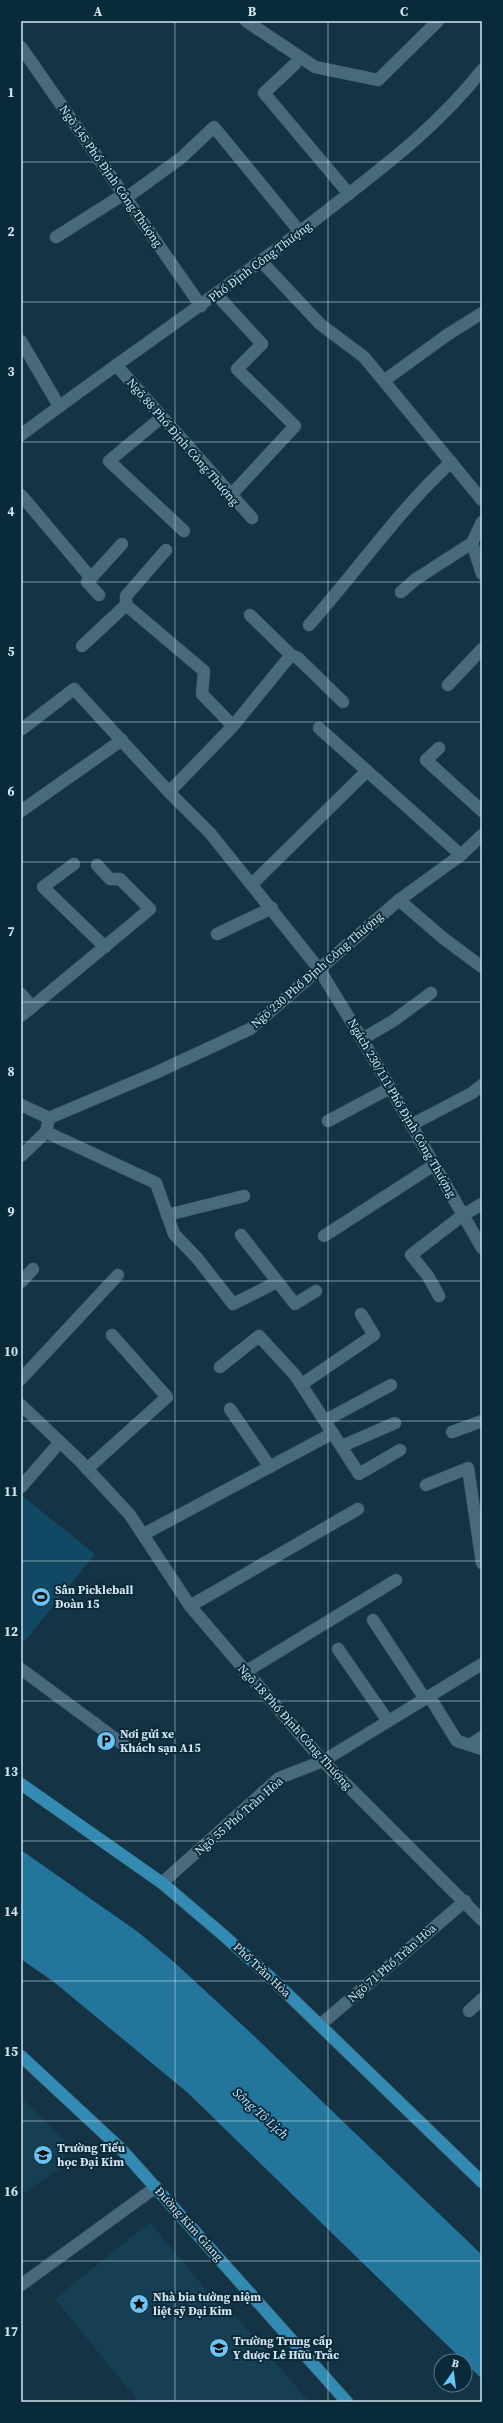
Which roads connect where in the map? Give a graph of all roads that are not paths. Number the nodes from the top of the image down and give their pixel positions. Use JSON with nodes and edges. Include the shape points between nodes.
{"nodes":[{"id":1,"x":246,"y":21,"type":"edge"},
{"id":2,"x":434,"y":22,"type":"edge"},
{"id":3,"x":21,"y":47,"type":"edge"},
{"id":4,"x":295,"y":64,"type":"dead end"},
{"id":5,"x":482,"y":70,"type":"edge"},
{"id":6,"x":349,"y":194,"type":"junction"},
{"id":7,"x":125,"y":196,"type":"junction"},
{"id":8,"x":300,"y":232,"type":"junction"},
{"id":9,"x":56,"y":237,"type":"dead end"},
{"id":10,"x":261,"y":262,"type":"junction"},
{"id":11,"x":216,"y":294,"type":"junction"},
{"id":12,"x":201,"y":306,"type":"junction"},
{"id":13,"x":482,"y":313,"type":"edge"},
{"id":14,"x":21,"y":341,"type":"edge"},
{"id":15,"x":116,"y":365,"type":"junction"},
{"id":16,"x":385,"y":380,"type":"junction"},
{"id":17,"x":59,"y":406,"type":"junction"},
{"id":18,"x":162,"y":418,"type":"junction"},
{"id":19,"x":21,"y":435,"type":"edge"},
{"id":20,"x":451,"y":462,"type":"junction"},
{"id":21,"x":21,"y":494,"type":"edge"},
{"id":22,"x":230,"y":496,"type":"junction"},
{"id":23,"x":482,"y":500,"type":"edge"},
{"id":24,"x":252,"y":518,"type":"dead end"},
{"id":25,"x":482,"y":522,"type":"edge"},
{"id":26,"x":184,"y":531,"type":"dead end"},
{"id":27,"x":472,"y":543,"type":"junction"},
{"id":28,"x":122,"y":544,"type":"dead end"},
{"id":29,"x":166,"y":550,"type":"dead end"},
{"id":30,"x":482,"y":574,"type":"edge"},
{"id":31,"x":91,"y":578,"type":"junction"},
{"id":32,"x":401,"y":592,"type":"dead end"},
{"id":33,"x":99,"y":595,"type":"dead end"},
{"id":34,"x":126,"y":605,"type":"junction"},
{"id":35,"x":250,"y":615,"type":"dead end"},
{"id":36,"x":309,"y":625,"type":"dead end"},
{"id":37,"x":82,"y":646,"type":"dead end"},
{"id":38,"x":482,"y":649,"type":"edge"},
{"id":39,"x":291,"y":655,"type":"junction"},
{"id":40,"x":448,"y":685,"type":"dead end"},
{"id":41,"x":343,"y":702,"type":"dead end"},
{"id":42,"x":233,"y":726,"type":"junction"},
{"id":43,"x":319,"y":728,"type":"dead end"},
{"id":44,"x":22,"y":729,"type":"edge"},
{"id":45,"x":122,"y":740,"type":"junction"},
{"id":46,"x":439,"y":748,"type":"dead end"},
{"id":47,"x":367,"y":771,"type":"junction"},
{"id":48,"x":169,"y":792,"type":"junction"},
{"id":49,"x":21,"y":811,"type":"edge"},
{"id":50,"x":482,"y":811,"type":"edge"},
{"id":51,"x":482,"y":835,"type":"edge"},
{"id":52,"x":461,"y":854,"type":"junction"},
{"id":53,"x":74,"y":864,"type":"dead end"},
{"id":54,"x":96,"y":865,"type":"dead end"},
{"id":55,"x":252,"y":884,"type":"junction"},
{"id":56,"x":399,"y":900,"type":"junction"},
{"id":57,"x":272,"y":908,"type":"junction"},
{"id":58,"x":217,"y":934,"type":"dead end"},
{"id":59,"x":105,"y":947,"type":"junction"},
{"id":60,"x":482,"y":967,"type":"edge"},
{"id":61,"x":319,"y":970,"type":"junction"},
{"id":62,"x":431,"y":993,"type":"dead end"},
{"id":63,"x":21,"y":994,"type":"edge"},
{"id":64,"x":32,"y":1007,"type":"junction"},
{"id":65,"x":21,"y":1016,"type":"edge"},
{"id":66,"x":362,"y":1039,"type":"junction"},
{"id":67,"x":482,"y":1085,"type":"edge"},
{"id":68,"x":390,"y":1088,"type":"junction"},
{"id":69,"x":21,"y":1105,"type":"edge"},
{"id":70,"x":49,"y":1118,"type":"junction"},
{"id":71,"x":328,"y":1120,"type":"dead end"},
{"id":72,"x":411,"y":1124,"type":"junction"},
{"id":73,"x":46,"y":1132,"type":"junction"},
{"id":74,"x":21,"y":1156,"type":"edge"},
{"id":75,"x":434,"y":1165,"type":"junction"},
{"id":76,"x":244,"y":1196,"type":"dead end"},
{"id":77,"x":482,"y":1204,"type":"edge"},
{"id":78,"x":167,"y":1215,"type":"junction"},
{"id":79,"x":463,"y":1215,"type":"junction"},
{"id":80,"x":241,"y":1235,"type":"dead end"},
{"id":81,"x":324,"y":1236,"type":"dead end"},
{"id":82,"x":482,"y":1248,"type":"edge"},
{"id":83,"x":33,"y":1269,"type":"dead end"},
{"id":84,"x":118,"y":1275,"type":"dead end"},
{"id":85,"x":21,"y":1282,"type":"edge"},
{"id":86,"x":277,"y":1282,"type":"junction"},
{"id":87,"x":316,"y":1292,"type":"dead end"},
{"id":88,"x":439,"y":1296,"type":"dead end"},
{"id":89,"x":361,"y":1314,"type":"dead end"},
{"id":90,"x":112,"y":1335,"type":"dead end"},
{"id":91,"x":220,"y":1367,"type":"dead end"},
{"id":92,"x":21,"y":1379,"type":"edge"},
{"id":93,"x":302,"y":1384,"type":"junction"},
{"id":94,"x":391,"y":1385,"type":"dead end"},
{"id":95,"x":21,"y":1405,"type":"edge"},
{"id":96,"x":230,"y":1409,"type":"dead end"},
{"id":97,"x":326,"y":1420,"type":"junction"},
{"id":98,"x":482,"y":1421,"type":"edge"},
{"id":99,"x":395,"y":1424,"type":"dead end"},
{"id":100,"x":452,"y":1432,"type":"dead end"},
{"id":101,"x":334,"y":1433,"type":"junction"},
{"id":102,"x":60,"y":1442,"type":"junction"},
{"id":103,"x":342,"y":1446,"type":"junction"},
{"id":104,"x":400,"y":1450,"type":"dead end"},
{"id":105,"x":270,"y":1467,"type":"junction"},
{"id":106,"x":86,"y":1469,"type":"junction"},
{"id":107,"x":426,"y":1485,"type":"dead end"},
{"id":108,"x":21,"y":1487,"type":"edge"},
{"id":109,"x":358,"y":1509,"type":"dead end"},
{"id":110,"x":144,"y":1534,"type":"junction"},
{"id":111,"x":482,"y":1562,"type":"edge"},
{"id":112,"x":396,"y":1580,"type":"dead end"},
{"id":113,"x":190,"y":1606,"type":"junction"},
{"id":114,"x":373,"y":1620,"type":"dead end"},
{"id":115,"x":338,"y":1649,"type":"dead end"},
{"id":116,"x":482,"y":1664,"type":"edge"},
{"id":117,"x":21,"y":1669,"type":"edge"},
{"id":118,"x":246,"y":1672,"type":"junction"},
{"id":119,"x":427,"y":1698,"type":"junction"},
{"id":120,"x":388,"y":1721,"type":"junction"},
{"id":121,"x":482,"y":1737,"type":"edge"},
{"id":122,"x":470,"y":1745,"type":"junction"},
{"id":123,"x":128,"y":1748,"type":"dead end"},
{"id":124,"x":482,"y":1749,"type":"edge"},
{"id":125,"x":323,"y":1761,"type":"junction"},
{"id":126,"x":21,"y":1784,"type":"edge"},
{"id":127,"x":162,"y":1883,"type":"junction"},
{"id":128,"x":465,"y":1900,"type":"junction"},
{"id":129,"x":482,"y":1920,"type":"edge"},
{"id":130,"x":482,"y":1999,"type":"edge"},
{"id":131,"x":469,"y":2011,"type":"dead end"},
{"id":132,"x":320,"y":2025,"type":"junction"},
{"id":133,"x":21,"y":2056,"type":"edge"},
{"id":134,"x":482,"y":2182,"type":"edge"},
{"id":135,"x":156,"y":2187,"type":"junction"},
{"id":136,"x":21,"y":2286,"type":"edge"},
{"id":137,"x":347,"y":2402,"type":"edge"}],
"edges":[{"from":1,"to":2,"type":"street","via":[[315,67],[378,80]]},
{"from":3,"to":7,"type":"street","name":"Ngõ 145 Phố Định Công Thượng"},
{"from":4,"to":6,"type":"street","via":[[264,93]]},
{"from":5,"to":6,"type":"street","name":"Phố Định Công Thượng","via":[[461,96],[425,132]]},
{"from":6,"to":8,"type":"street","name":"Phố Định Công Thượng"},
{"from":7,"to":8,"type":"street","via":[[181,158],[214,127]]},
{"from":7,"to":9,"type":"street"},
{"from":7,"to":12,"type":"street","name":"Ngõ 145 Phố Định Công Thượng"},
{"from":8,"to":10,"type":"street","name":"Phố Định Công Thượng"},
{"from":10,"to":11,"type":"street","name":"Phố Định Công Thượng"},
{"from":10,"to":16,"type":"street","via":[[320,324],[364,357]]},
{"from":11,"to":12,"type":"street","name":"Phố Định Công Thượng"},
{"from":11,"to":22,"type":"street","via":[[262,344],[237,369],[295,426]]},
{"from":12,"to":15,"type":"street","name":"Phố Định Công Thượng"},
{"from":13,"to":16,"type":"street"},
{"from":14,"to":17,"type":"street"},
{"from":15,"to":17,"type":"street","name":"Phố Định Công Thượng"},
{"from":15,"to":18,"type":"street","name":"Ngõ 88 Phố Định Công Thượng"},
{"from":16,"to":20,"type":"street"},
{"from":17,"to":19,"type":"street","name":"Phố Định Công Thượng"},
{"from":18,"to":22,"type":"street","name":"Ngõ 88 Phố Định Công Thượng"},
{"from":18,"to":26,"type":"street","via":[[109,462]]},
{"from":20,"to":23,"type":"street"},
{"from":20,"to":36,"type":"street","via":[[426,484],[382,534],[345,584]]},
{"from":21,"to":31,"type":"street"},
{"from":22,"to":24,"type":"street","name":"Ngõ 88 Phố Định Công Thượng"},
{"from":25,"to":27,"type":"street"},
{"from":27,"to":30,"type":"street"},
{"from":27,"to":32,"type":"street","via":[[416,579]]},
{"from":28,"to":31,"type":"street"},
{"from":29,"to":34,"type":"street","via":[[126,596]]},
{"from":31,"to":33,"type":"street","via":[[86,582]]},
{"from":34,"to":37,"type":"street"},
{"from":34,"to":42,"type":"street","via":[[204,671],[202,694]]},
{"from":35,"to":39,"type":"street"},
{"from":38,"to":40,"type":"street"},
{"from":39,"to":41,"type":"street","via":[[298,658]]},
{"from":39,"to":42,"type":"street"},
{"from":42,"to":48,"type":"street"},
{"from":43,"to":47,"type":"street"},
{"from":44,"to":45,"type":"street","name":"Ngách 230/111 Phố Định Công Thượng","via":[[74,689]]},
{"from":45,"to":48,"type":"street","name":"Ngách 230/111 Phố Định Công Thượng"},
{"from":45,"to":49,"type":"street"},
{"from":46,"to":50,"type":"street","via":[[426,760]]},
{"from":47,"to":52,"type":"street"},
{"from":47,"to":55,"type":"street"},
{"from":48,"to":55,"type":"street","name":"Ngách 230/111 Phố Định Công Thượng","via":[[210,832]]},
{"from":51,"to":52,"type":"street","name":"Ngõ 230 Phố Định Công Thượng"},
{"from":52,"to":56,"type":"street","name":"Ngõ 230 Phố Định Công Thượng"},
{"from":53,"to":59,"type":"street","via":[[43,887]]},
{"from":54,"to":59,"type":"street","via":[[110,878],[120,879],[150,909]]},
{"from":55,"to":57,"type":"street","name":"Ngách 230/111 Phố Định Công Thượng"},
{"from":56,"to":60,"type":"street"},
{"from":56,"to":61,"type":"street","name":"Ngõ 230 Phố Định Công Thượng"},
{"from":57,"to":58,"type":"street"},
{"from":57,"to":61,"type":"street","name":"Ngách 230/111 Phố Định Công Thượng"},
{"from":59,"to":64,"type":"street"},
{"from":61,"to":66,"type":"street","name":"Ngách 230/111 Phố Định Công Thượng"},
{"from":61,"to":70,"type":"street","name":"Ngõ 230 Phố Định Công Thượng","via":[[250,1029]]},
{"from":62,"to":66,"type":"street","via":[[393,1021]]},
{"from":63,"to":64,"type":"street"},
{"from":64,"to":65,"type":"street"},
{"from":66,"to":68,"type":"street","name":"Ngách 230/111 Phố Định Công Thượng"},
{"from":67,"to":72,"type":"street","via":[[472,1093]]},
{"from":68,"to":71,"type":"street"},
{"from":68,"to":72,"type":"street","name":"Ngách 230/111 Phố Định Công Thượng"},
{"from":69,"to":70,"type":"street"},
{"from":70,"to":73,"type":"street"},
{"from":72,"to":75,"type":"street","name":"Ngách 230/111 Phố Định Công Thượng"},
{"from":73,"to":74,"type":"street"},
{"from":73,"to":78,"type":"street","via":[[156,1183]]},
{"from":75,"to":79,"type":"street","name":"Ngách 230/111 Phố Định Công Thượng"},
{"from":75,"to":81,"type":"street"},
{"from":76,"to":78,"type":"street"},
{"from":77,"to":79,"type":"street"},
{"from":78,"to":86,"type":"street","via":[[174,1234],[197,1258],[233,1304]]},
{"from":79,"to":82,"type":"street","name":"Ngách 230/111 Phố Định Công Thượng"},
{"from":79,"to":88,"type":"street","via":[[411,1255],[428,1276]]},
{"from":80,"to":86,"type":"street"},
{"from":83,"to":85,"type":"street"},
{"from":84,"to":92,"type":"street"},
{"from":86,"to":87,"type":"street","via":[[295,1304]]},
{"from":89,"to":93,"type":"street","via":[[374,1335]]},
{"from":90,"to":106,"type":"street","via":[[167,1397]]},
{"from":91,"to":93,"type":"street","via":[[259,1336]]},
{"from":93,"to":97,"type":"street"},
{"from":94,"to":97,"type":"street"},
{"from":95,"to":102,"type":"street","name":"Ngõ 18 Phố Định Công Thượng"},
{"from":96,"to":105,"type":"street"},
{"from":97,"to":101,"type":"street"},
{"from":98,"to":100,"type":"street"},
{"from":99,"to":103,"type":"street"},
{"from":101,"to":103,"type":"street"},
{"from":101,"to":105,"type":"street"},
{"from":102,"to":106,"type":"street","name":"Ngõ 18 Phố Định Công Thượng"},
{"from":102,"to":108,"type":"street"},
{"from":103,"to":104,"type":"street","via":[[360,1474]]},
{"from":105,"to":110,"type":"street"},
{"from":106,"to":110,"type":"street","name":"Ngõ 18 Phố Định Công Thượng","via":[[130,1515]]},
{"from":107,"to":111,"type":"street","via":[[468,1468]]},
{"from":109,"to":113,"type":"street"},
{"from":110,"to":113,"type":"street","name":"Ngõ 18 Phố Định Công Thượng"},
{"from":112,"to":118,"type":"street"},
{"from":113,"to":118,"type":"street","name":"Ngõ 18 Phố Định Công Thượng"},
{"from":114,"to":119,"type":"street"},
{"from":115,"to":120,"type":"street"},
{"from":116,"to":119,"type":"street","name":"Ngõ 55 Phố Trần Hòa"},
{"from":117,"to":123,"type":"street"},
{"from":118,"to":125,"type":"street","name":"Ngõ 18 Phố Định Công Thượng"},
{"from":119,"to":120,"type":"street","name":"Ngõ 55 Phố Trần Hòa"},
{"from":119,"to":122,"type":"street","via":[[458,1741]]},
{"from":120,"to":125,"type":"street","name":"Ngõ 55 Phố Trần Hòa"},
{"from":121,"to":122,"type":"street"},
{"from":122,"to":124,"type":"street"},
{"from":125,"to":127,"type":"street","name":"Ngõ 55 Phố Trần Hòa","via":[[279,1778]]},
{"from":125,"to":128,"type":"street","name":"Ngõ 18 Phố Định Công Thượng"},
{"from":126,"to":127,"type":"main road","name":"Phố Trần Hòa"},
{"from":127,"to":132,"type":"main road","name":"Phố Trần Hòa","via":[[271,1978]]},
{"from":128,"to":129,"type":"street","name":"Ngõ 18 Phố Định Công Thượng"},
{"from":128,"to":132,"type":"street","name":"Ngõ 71 Phố Trần Hòa"},
{"from":130,"to":131,"type":"street"},
{"from":132,"to":134,"type":"main road","name":"Phố Trần Hòa"},
{"from":133,"to":135,"type":"main road","name":"Đường Kim Giang","via":[[122,2150]]},
{"from":135,"to":136,"type":"street"},
{"from":135,"to":137,"type":"main road","name":"Đường Kim Giang"}]}
